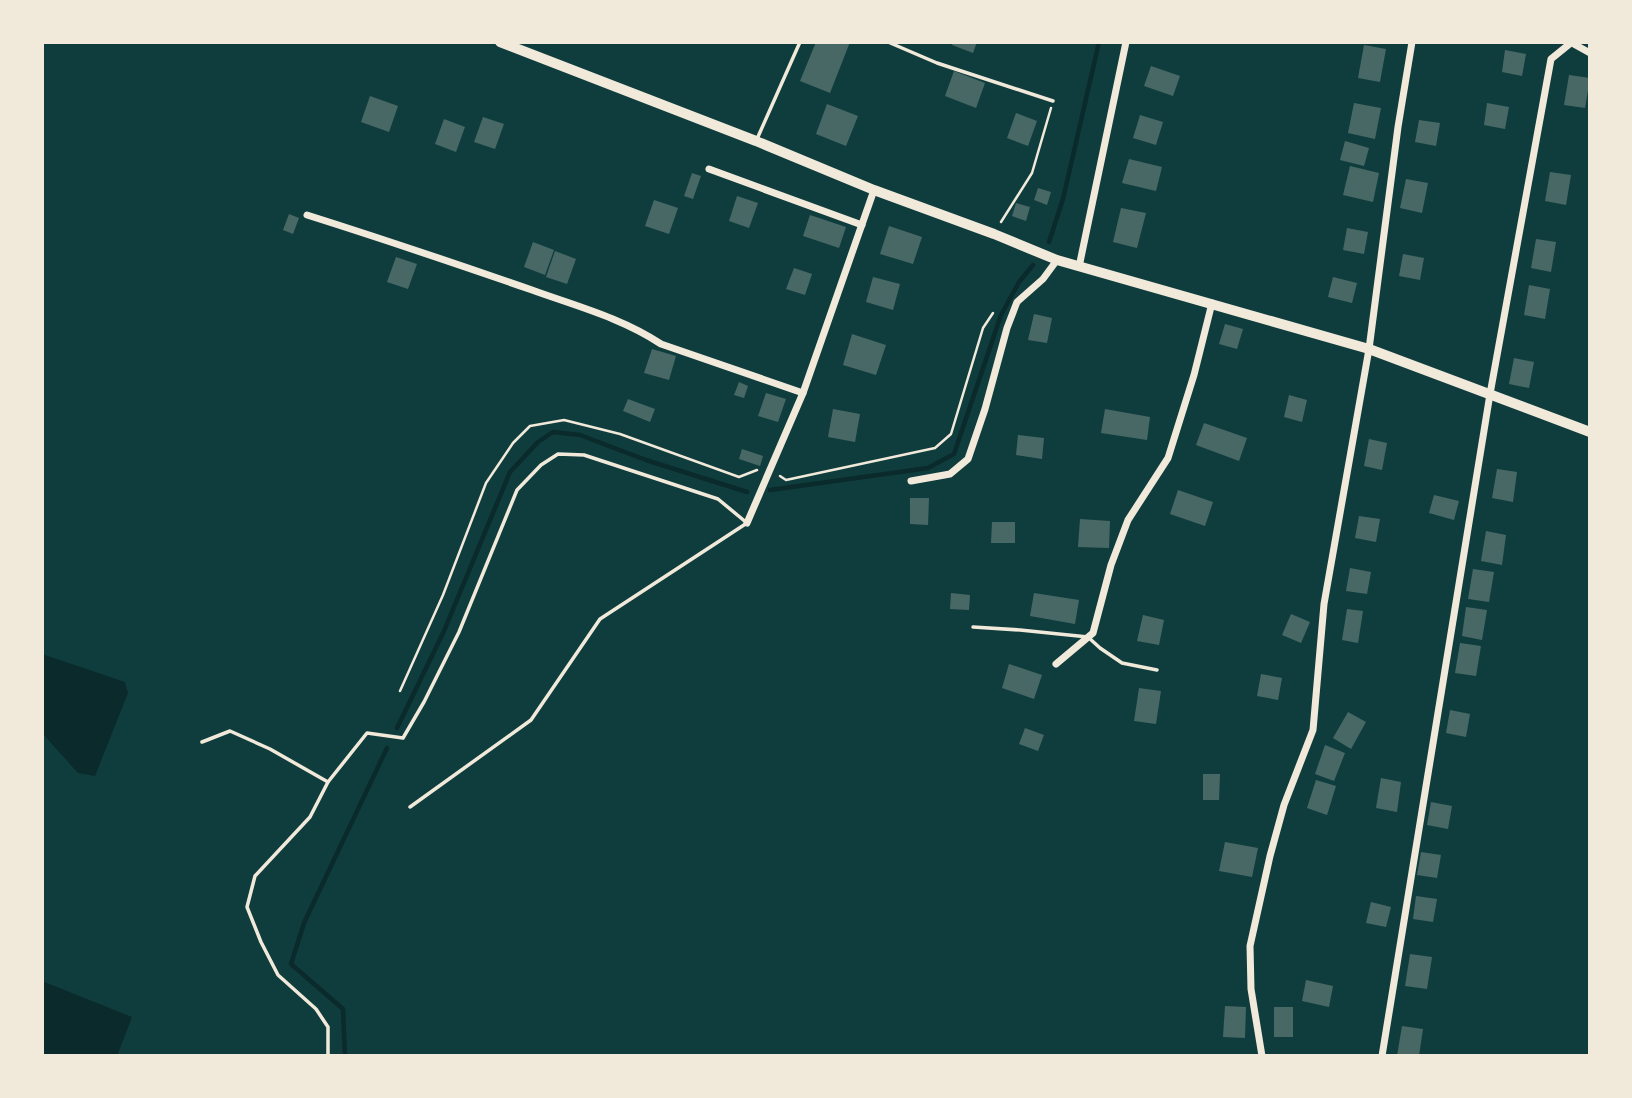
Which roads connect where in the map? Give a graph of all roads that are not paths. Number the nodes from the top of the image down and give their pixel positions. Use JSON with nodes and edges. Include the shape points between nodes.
{"nodes":[{"id":1,"x":499,"y":42,"type":"edge"},
{"id":2,"x":800,"y":42,"type":"edge"},
{"id":3,"x":888,"y":42,"type":"edge"},
{"id":4,"x":1126,"y":42,"type":"edge"},
{"id":5,"x":1412,"y":42,"type":"edge"},
{"id":6,"x":1572,"y":43,"type":"edge"},
{"id":7,"x":1590,"y":53,"type":"edge"},
{"id":8,"x":1053,"y":101,"type":"road end"},
{"id":9,"x":756,"y":141,"type":"junction"},
{"id":10,"x":709,"y":169,"type":"dead end"},
{"id":11,"x":874,"y":190,"type":"junction"},
{"id":12,"x":307,"y":215,"type":"dead end"},
{"id":13,"x":862,"y":225,"type":"junction"},
{"id":14,"x":1056,"y":260,"type":"junction"},
{"id":15,"x":1079,"y":267,"type":"junction"},
{"id":16,"x":1212,"y":303,"type":"junction"},
{"id":17,"x":1368,"y":349,"type":"junction"},
{"id":18,"x":803,"y":393,"type":"junction"},
{"id":19,"x":1490,"y":394,"type":"junction"},
{"id":20,"x":1590,"y":432,"type":"edge"},
{"id":21,"x":911,"y":481,"type":"dead end"},
{"id":22,"x":747,"y":523,"type":"junction"},
{"id":23,"x":973,"y":627,"type":"dead end"},
{"id":24,"x":1088,"y":637,"type":"junction"},
{"id":25,"x":1056,"y":664,"type":"dead end"},
{"id":26,"x":1157,"y":670,"type":"dead end"},
{"id":27,"x":202,"y":742,"type":"dead end"},
{"id":28,"x":328,"y":782,"type":"junction"},
{"id":29,"x":410,"y":807,"type":"dead end"},
{"id":30,"x":328,"y":1056,"type":"edge"},
{"id":31,"x":1262,"y":1056,"type":"edge"},
{"id":32,"x":1382,"y":1056,"type":"edge"}],
"edges":[{"from":1,"to":9,"type":"main road"},
{"from":2,"to":9,"type":"lane"},
{"from":3,"to":8,"type":"lane"},
{"from":4,"to":15,"type":"street"},
{"from":5,"to":17,"type":"street"},
{"from":6,"to":7,"type":"street"},
{"from":6,"to":19,"type":"street","via":[[1551,60]]},
{"from":9,"to":11,"type":"main road"},
{"from":10,"to":13,"type":"street"},
{"from":11,"to":13,"type":"street"},
{"from":11,"to":14,"type":"main road"},
{"from":12,"to":18,"type":"street","via":[[611,318],[661,344]]},
{"from":13,"to":18,"type":"street"},
{"from":14,"to":15,"type":"main road"},
{"from":14,"to":21,"type":"street","via":[[1017,302],[968,459],[950,474]]},
{"from":15,"to":16,"type":"main road"},
{"from":16,"to":17,"type":"main road"},
{"from":16,"to":24,"type":"street","via":[[1168,458],[1128,520]]},
{"from":17,"to":19,"type":"main road"},
{"from":17,"to":31,"type":"street","via":[[1324,604],[1313,730],[1284,805],[1250,947],[1251,989]]},
{"from":18,"to":22,"type":"street"},
{"from":19,"to":20,"type":"main road"},
{"from":19,"to":32,"type":"street"},
{"from":22,"to":28,"type":"lane","via":[[718,499],[584,455],[558,454],[517,490],[459,632],[403,738],[367,733]]},
{"from":22,"to":29,"type":"lane","via":[[600,619],[531,720]]},
{"from":23,"to":24,"type":"lane"},
{"from":24,"to":25,"type":"street"},
{"from":24,"to":26,"type":"lane","via":[[1122,663]]},
{"from":27,"to":28,"type":"lane","via":[[230,731]]},
{"from":28,"to":30,"type":"lane","via":[[310,817],[255,876],[247,907],[278,975],[316,1009],[328,1027]]}]}
